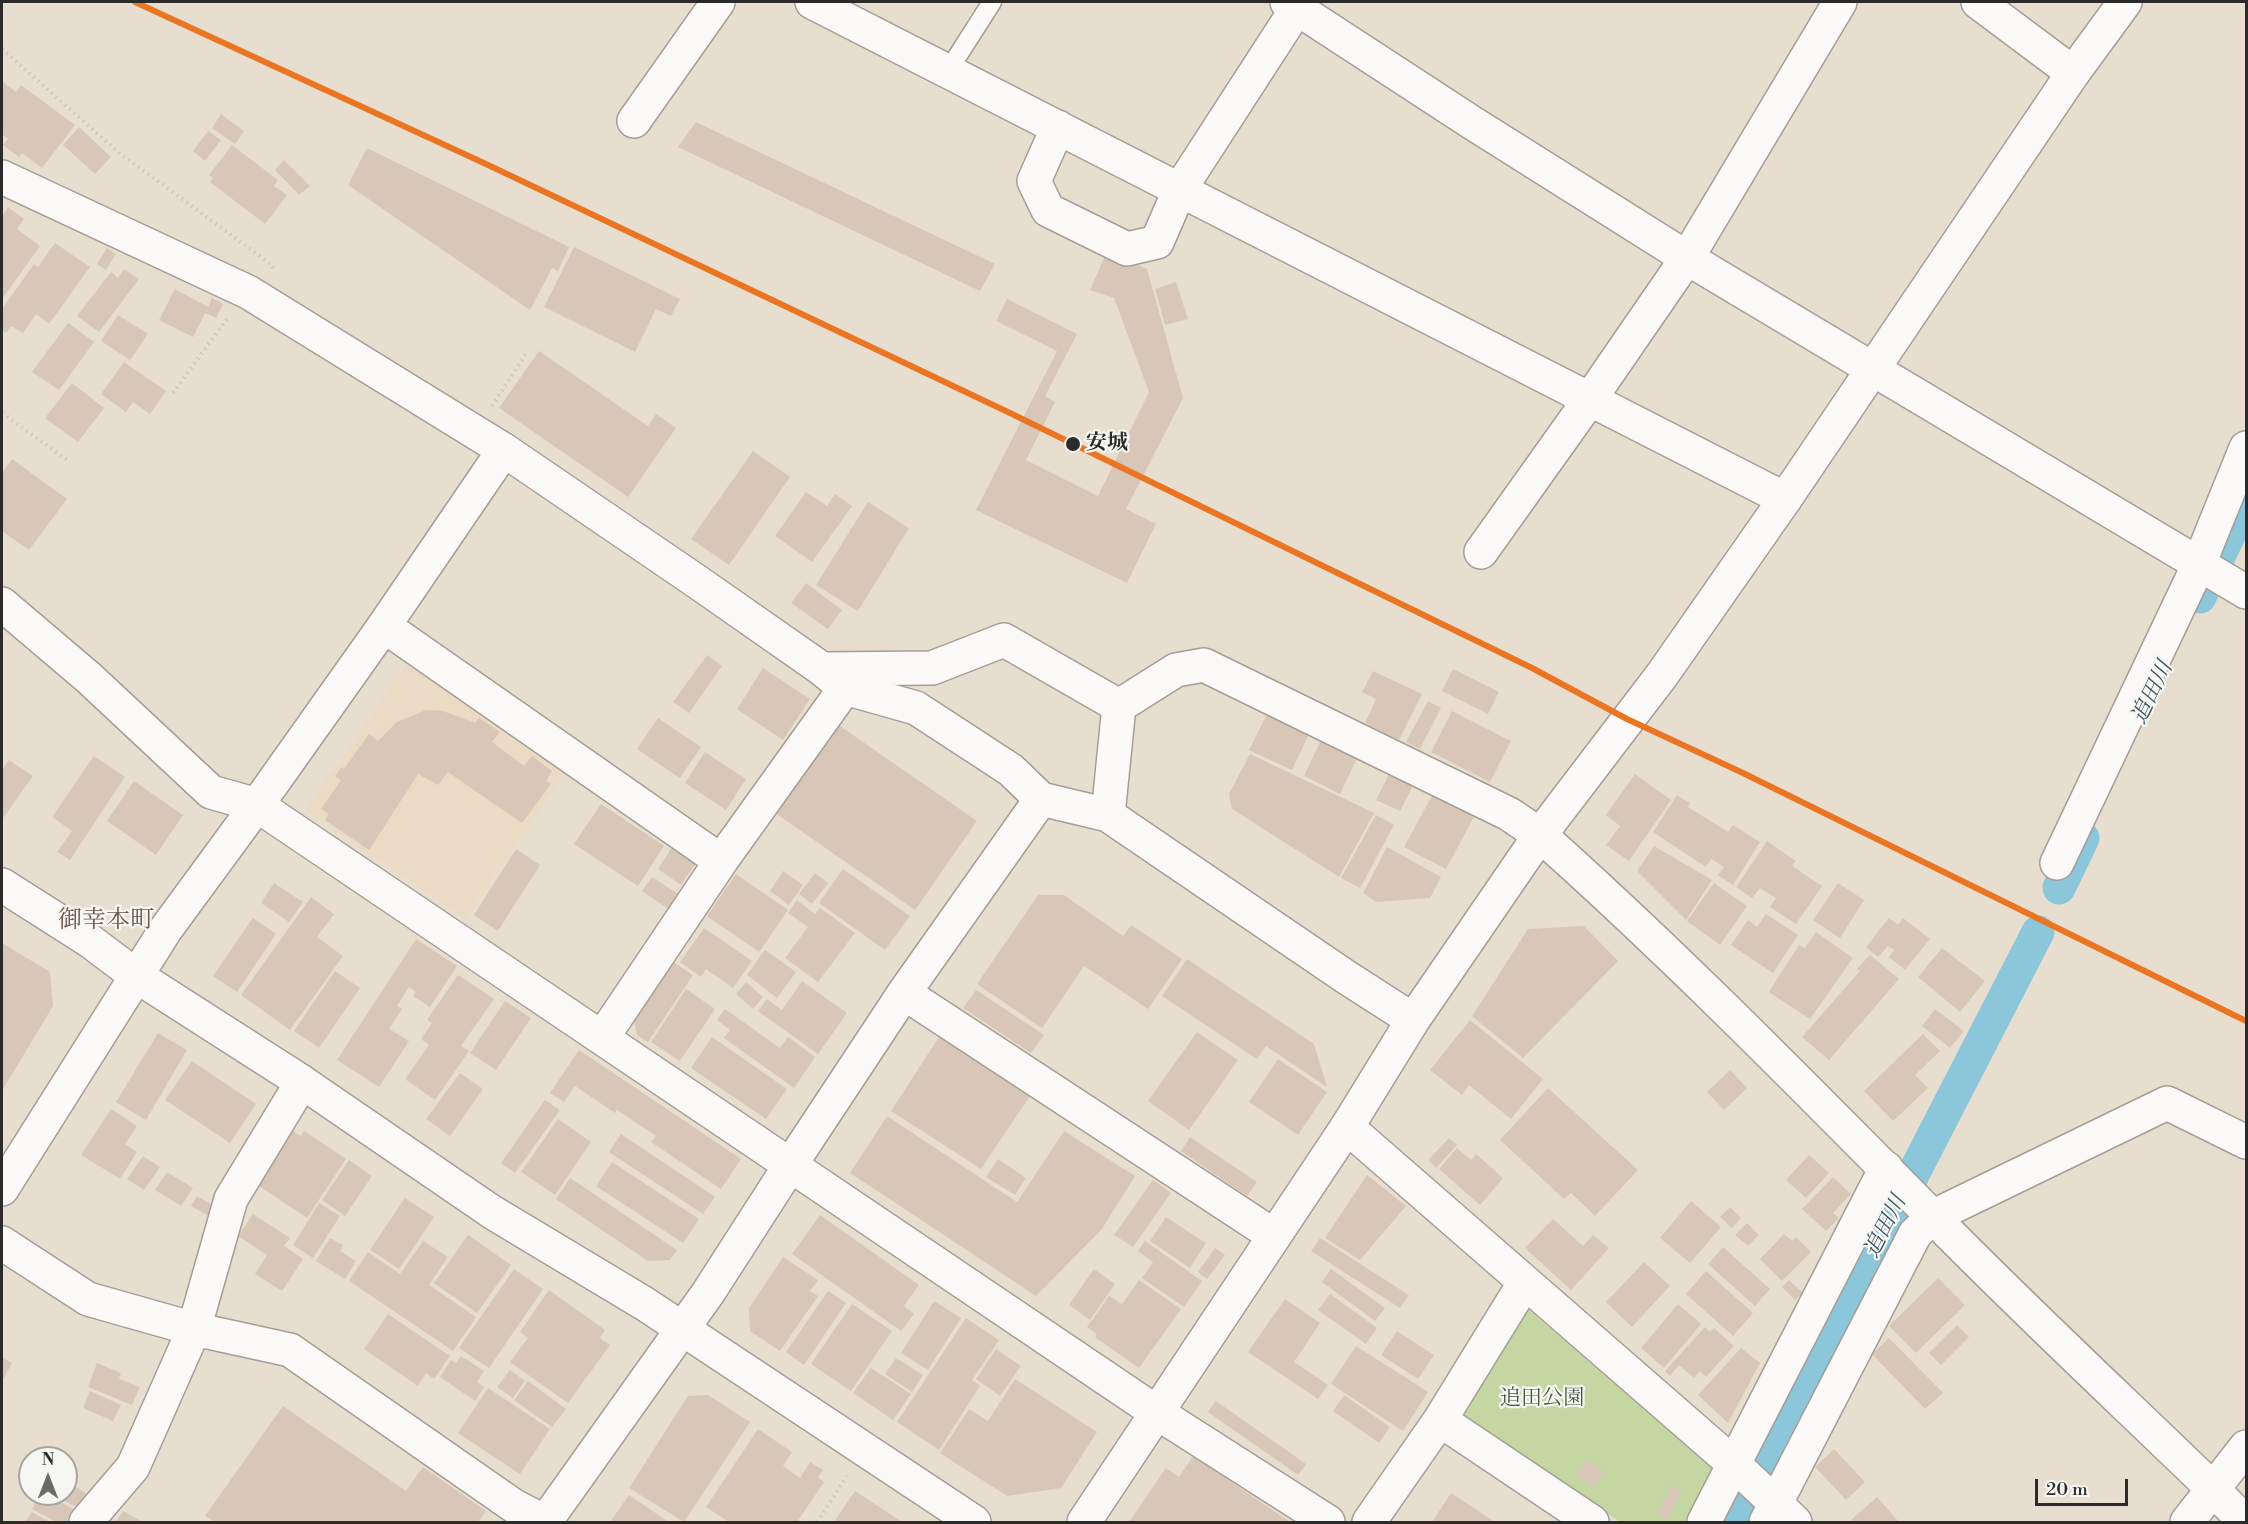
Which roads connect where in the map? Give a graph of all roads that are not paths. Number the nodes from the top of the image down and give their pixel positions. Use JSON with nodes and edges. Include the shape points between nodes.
{"nodes":[{"id":1,"x":718,"y":2,"type":"edge"},
{"id":2,"x":812,"y":2,"type":"edge"},
{"id":3,"x":992,"y":2,"type":"edge"},
{"id":4,"x":1840,"y":2,"type":"edge"},
{"id":5,"x":1978,"y":2,"type":"edge"},
{"id":6,"x":2125,"y":2,"type":"edge"},
{"id":7,"x":1295,"y":4,"type":"edge"},
{"id":8,"x":948,"y":71,"type":"junction"},
{"id":9,"x":2073,"y":74,"type":"junction"},
{"id":10,"x":634,"y":121,"type":"dead end"},
{"id":11,"x":1058,"y":127,"type":"junction"},
{"id":12,"x":2,"y":177,"type":"edge"},
{"id":13,"x":1180,"y":189,"type":"junction"},
{"id":14,"x":1687,"y":258,"type":"junction"},
{"id":15,"x":1873,"y":369,"type":"junction"},
{"id":16,"x":1590,"y":399,"type":"junction"},
{"id":17,"x":2247,"y":448,"type":"edge"},
{"id":18,"x":504,"y":450,"type":"junction"},
{"id":19,"x":1785,"y":499,"type":"junction"},
{"id":20,"x":1481,"y":552,"type":"dead end"},
{"id":21,"x":2218,"y":575,"type":"edge"},
{"id":22,"x":2,"y":603,"type":"edge"},
{"id":23,"x":384,"y":626,"type":"junction"},
{"id":24,"x":833,"y":679,"type":"junction"},
{"id":25,"x":1119,"y":706,"type":"junction"},
{"id":26,"x":1041,"y":799,"type":"junction"},
{"id":27,"x":257,"y":805,"type":"junction"},
{"id":28,"x":1108,"y":815,"type":"junction"},
{"id":29,"x":1540,"y":835,"type":"junction"},
{"id":30,"x":721,"y":861,"type":"junction"},
{"id":31,"x":2056,"y":863,"type":"dead end"},
{"id":32,"x":2,"y":885,"type":"edge"},
{"id":33,"x":135,"y":975,"type":"junction"},
{"id":34,"x":904,"y":993,"type":"junction"},
{"id":35,"x":1413,"y":1020,"type":"junction"},
{"id":36,"x":602,"y":1038,"type":"junction"},
{"id":37,"x":302,"y":1082,"type":"junction"},
{"id":38,"x":1347,"y":1127,"type":"junction"},
{"id":39,"x":2247,"y":1142,"type":"edge"},
{"id":40,"x":790,"y":1164,"type":"junction"},
{"id":41,"x":1886,"y":1168,"type":"junction"},
{"id":42,"x":2,"y":1189,"type":"edge"},
{"id":43,"x":1932,"y":1217,"type":"junction"},
{"id":44,"x":1273,"y":1235,"type":"junction"},
{"id":45,"x":2,"y":1243,"type":"edge"},
{"id":46,"x":1525,"y":1282,"type":"junction"},
{"id":47,"x":194,"y":1329,"type":"junction"},
{"id":48,"x":682,"y":1330,"type":"junction"},
{"id":49,"x":1156,"y":1412,"type":"junction"},
{"id":50,"x":1440,"y":1420,"type":"junction"},
{"id":51,"x":2247,"y":1447,"type":"edge"},
{"id":52,"x":1735,"y":1465,"type":"junction"},
{"id":53,"x":2213,"y":1489,"type":"junction"},
{"id":54,"x":1779,"y":1517,"type":"edge"},
{"id":55,"x":86,"y":1522,"type":"edge"},
{"id":56,"x":545,"y":1522,"type":"edge"},
{"id":57,"x":974,"y":1522,"type":"edge"},
{"id":58,"x":1084,"y":1522,"type":"edge"},
{"id":59,"x":1328,"y":1522,"type":"edge"},
{"id":60,"x":1369,"y":1522,"type":"edge"},
{"id":61,"x":1592,"y":1522,"type":"edge"},
{"id":62,"x":1704,"y":1522,"type":"edge"},
{"id":63,"x":2187,"y":1522,"type":"edge"},
{"id":64,"x":2245,"y":1522,"type":"edge"}],
"edges":[{"from":1,"to":10,"type":"street"},
{"from":2,"to":8,"type":"street"},
{"from":3,"to":8,"type":"lane"},
{"from":4,"to":14,"type":"street"},
{"from":5,"to":9,"type":"street"},
{"from":6,"to":9,"type":"street"},
{"from":7,"to":13,"type":"street"},
{"from":7,"to":14,"type":"street","via":[[1471,122]]},
{"from":8,"to":11,"type":"street"},
{"from":9,"to":15,"type":"street"},
{"from":11,"to":13,"type":"street"},
{"from":11,"to":13,"type":"street","via":[[1034,181],[1048,210],[1127,249],[1157,242]]},
{"from":12,"to":18,"type":"street","via":[[248,292]]},
{"from":13,"to":16,"type":"street"},
{"from":14,"to":15,"type":"street"},
{"from":14,"to":16,"type":"street"},
{"from":15,"to":19,"type":"street"},
{"from":15,"to":21,"type":"street"},
{"from":16,"to":19,"type":"street"},
{"from":16,"to":20,"type":"street"},
{"from":17,"to":21,"type":"street"},
{"from":18,"to":23,"type":"street"},
{"from":18,"to":24,"type":"street"},
{"from":19,"to":29,"type":"street","via":[[1662,675]]},
{"from":21,"to":31,"type":"street"},
{"from":22,"to":27,"type":"street","via":[[211,792]]},
{"from":23,"to":27,"type":"street"},
{"from":23,"to":30,"type":"street"},
{"from":24,"to":25,"type":"street","via":[[932,668],[1004,640]]},
{"from":24,"to":26,"type":"street","via":[[916,708],[1011,770]]},
{"from":24,"to":30,"type":"street"},
{"from":25,"to":28,"type":"street"},
{"from":25,"to":29,"type":"street","via":[[1176,670],[1204,665],[1509,814]]},
{"from":26,"to":28,"type":"street"},
{"from":26,"to":34,"type":"street"},
{"from":27,"to":33,"type":"street"},
{"from":27,"to":36,"type":"street"},
{"from":28,"to":35,"type":"street"},
{"from":29,"to":35,"type":"street"},
{"from":29,"to":41,"type":"street"},
{"from":30,"to":36,"type":"street"},
{"from":32,"to":33,"type":"street"},
{"from":33,"to":37,"type":"street"},
{"from":33,"to":42,"type":"street"},
{"from":34,"to":40,"type":"street"},
{"from":34,"to":44,"type":"street"},
{"from":35,"to":38,"type":"street"},
{"from":36,"to":40,"type":"street"},
{"from":37,"to":47,"type":"street","via":[[231,1199]]},
{"from":37,"to":48,"type":"street","via":[[492,1212]]},
{"from":38,"to":44,"type":"street"},
{"from":38,"to":46,"type":"street"},
{"from":39,"to":43,"type":"street","via":[[2167,1103]]},
{"from":40,"to":48,"type":"street"},
{"from":40,"to":49,"type":"street"},
{"from":41,"to":43,"type":"street"},
{"from":41,"to":52,"type":"street"},
{"from":43,"to":53,"type":"street"},
{"from":43,"to":54,"type":"street","via":[[1915,1234]]},
{"from":44,"to":49,"type":"street"},
{"from":45,"to":47,"type":"street","via":[[88,1299]]},
{"from":46,"to":50,"type":"street"},
{"from":46,"to":52,"type":"street"},
{"from":47,"to":55,"type":"street","via":[[133,1467]]},
{"from":47,"to":56,"type":"street","via":[[290,1350],[514,1506]]},
{"from":48,"to":56,"type":"street"},
{"from":48,"to":57,"type":"street"},
{"from":49,"to":58,"type":"street"},
{"from":49,"to":59,"type":"street"},
{"from":50,"to":60,"type":"street"},
{"from":50,"to":61,"type":"street"},
{"from":51,"to":53,"type":"street"},
{"from":52,"to":54,"type":"street"},
{"from":52,"to":62,"type":"street"},
{"from":53,"to":63,"type":"street"},
{"from":53,"to":64,"type":"street"}]}
